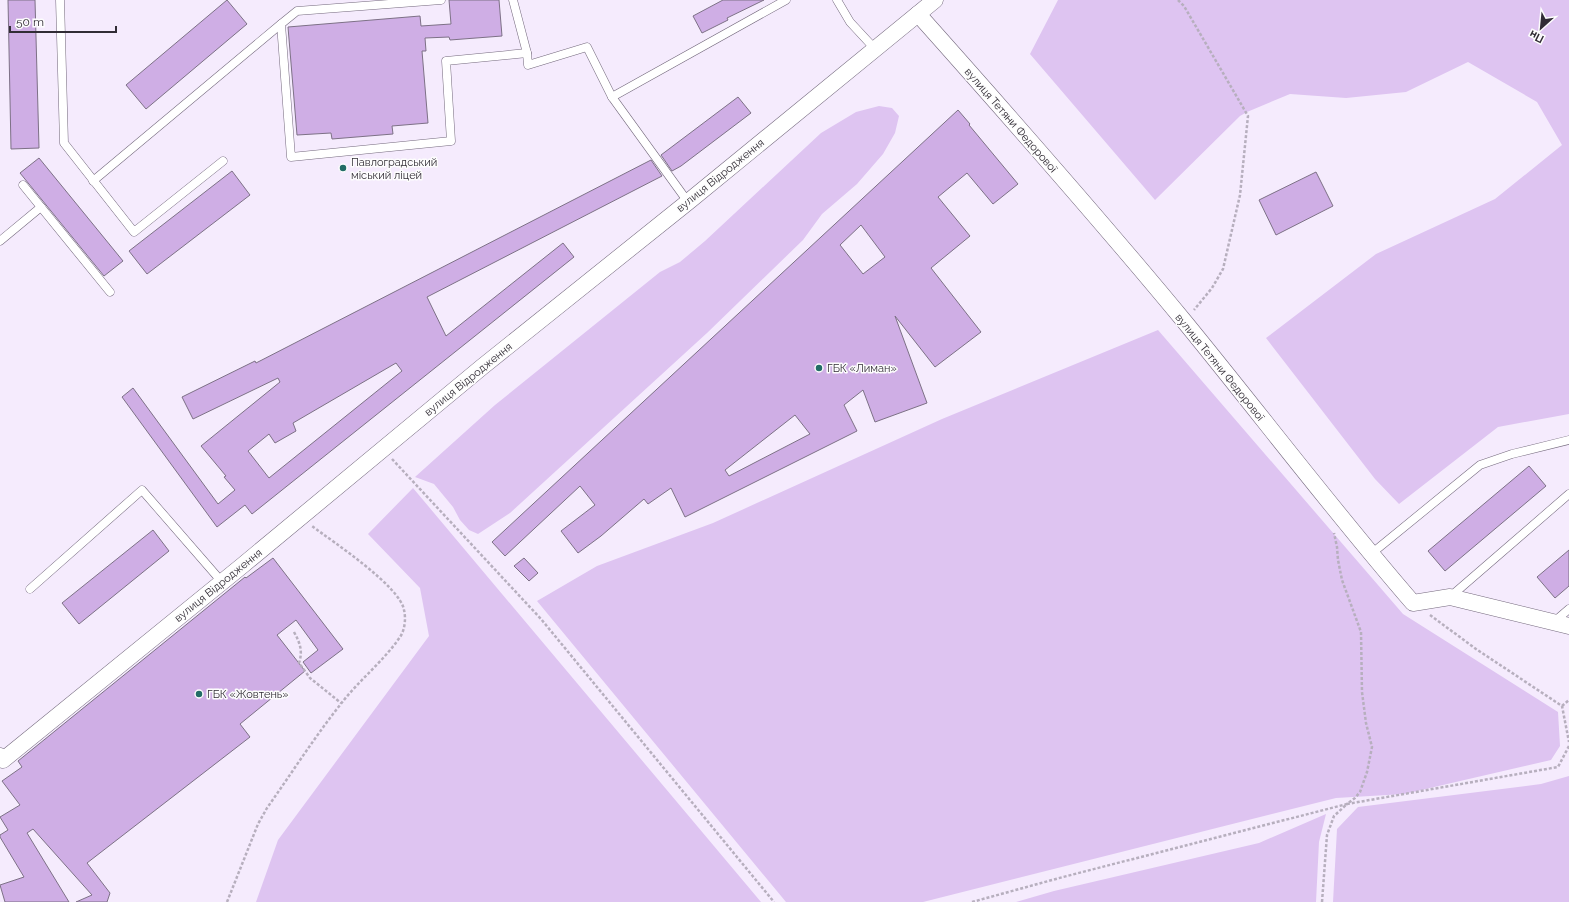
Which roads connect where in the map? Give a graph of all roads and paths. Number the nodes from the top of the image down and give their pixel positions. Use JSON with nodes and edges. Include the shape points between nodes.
{"nodes":[{"id":1,"x":60,"y":0,"type":"edge"},
{"id":2,"x":441,"y":0,"type":"edge"},
{"id":3,"x":514,"y":0,"type":"edge"},
{"id":4,"x":786,"y":0,"type":"edge"},
{"id":5,"x":837,"y":0,"type":"edge"},
{"id":6,"x":935,"y":0,"type":"edge"},
{"id":7,"x":1178,"y":0,"type":"edge"},
{"id":8,"x":918,"y":14,"type":"junction"},
{"id":9,"x":281,"y":24,"type":"junction"},
{"id":10,"x":875,"y":49,"type":"junction"},
{"id":11,"x":527,"y":53,"type":"junction"},
{"id":12,"x":612,"y":97,"type":"junction"},
{"id":13,"x":223,"y":161,"type":"dead end"},
{"id":14,"x":94,"y":181,"type":"junction"},
{"id":15,"x":23,"y":185,"type":"dead end"},
{"id":16,"x":688,"y":202,"type":"junction"},
{"id":17,"x":41,"y":208,"type":"junction"},
{"id":18,"x":0,"y":240,"type":"edge"},
{"id":19,"x":110,"y":292,"type":"dead end"},
{"id":20,"x":1184,"y":321,"type":"junction"},
{"id":21,"x":1569,"y":440,"type":"edge"},
{"id":22,"x":383,"y":449,"type":"junction"},
{"id":23,"x":1569,"y":494,"type":"edge"},
{"id":24,"x":1340,"y":516,"type":"junction"},
{"id":25,"x":300,"y":517,"type":"junction"},
{"id":26,"x":1371,"y":554,"type":"junction"},
{"id":27,"x":222,"y":582,"type":"junction"},
{"id":28,"x":30,"y":589,"type":"dead end"},
{"id":29,"x":1450,"y":597,"type":"junction"},
{"id":30,"x":1413,"y":603,"type":"junction"},
{"id":31,"x":1569,"y":609,"type":"edge"},
{"id":32,"x":1553,"y":622,"type":"junction"},
{"id":33,"x":1569,"y":626,"type":"edge"},
{"id":34,"x":294,"y":632,"type":"dead end"},
{"id":35,"x":1569,"y":700,"type":"edge"},
{"id":36,"x":341,"y":704,"type":"junction"},
{"id":37,"x":1562,"y":706,"type":"junction"},
{"id":38,"x":1569,"y":742,"type":"edge"},
{"id":39,"x":1569,"y":746,"type":"edge"},
{"id":40,"x":2,"y":758,"type":"edge"},
{"id":41,"x":1347,"y":804,"type":"junction"},
{"id":42,"x":227,"y":902,"type":"edge"},
{"id":43,"x":774,"y":902,"type":"edge"},
{"id":44,"x":972,"y":902,"type":"edge"},
{"id":45,"x":1322,"y":902,"type":"edge"}],
"edges":[{"from":1,"to":14,"type":"lane","via":[[64,144]]},
{"from":2,"to":9,"type":"lane","via":[[297,11]]},
{"from":3,"to":11,"type":"lane"},
{"from":4,"to":12,"type":"lane"},
{"from":5,"to":10,"type":"lane","via":[[850,22]]},
{"from":6,"to":8,"type":"street","name":"вулиця Відродження"},
{"from":7,"to":20,"type":"path","via":[[1184,6],[1248,116],[1240,195],[1223,269],[1212,288]]},
{"from":8,"to":10,"type":"street","name":"вулиця Відродження"},
{"from":8,"to":20,"type":"street","name":"вулиця Тетяни Федорової"},
{"from":9,"to":11,"type":"lane","via":[[291,157],[451,141],[446,60]]},
{"from":9,"to":14,"type":"lane"},
{"from":10,"to":16,"type":"street","name":"вулиця Відродження"},
{"from":11,"to":12,"type":"lane","via":[[528,65],[587,47]]},
{"from":12,"to":16,"type":"lane"},
{"from":13,"to":14,"type":"lane","via":[[134,232]]},
{"from":15,"to":17,"type":"lane"},
{"from":16,"to":22,"type":"street","name":"вулиця Відродження"},
{"from":17,"to":18,"type":"lane"},
{"from":17,"to":19,"type":"lane"},
{"from":20,"to":24,"type":"street","name":"вулиця Тетяни Федорової"},
{"from":21,"to":26,"type":"lane","via":[[1480,465]]},
{"from":22,"to":25,"type":"street","name":"вулиця Відродження"},
{"from":22,"to":43,"type":"path","via":[[541,619]]},
{"from":23,"to":29,"type":"lane"},
{"from":24,"to":26,"type":"street","name":"вулиця Тетяни Федорової"},
{"from":24,"to":41,"type":"path","via":[[1333,529],[1342,580],[1361,632],[1362,692],[1372,747],[1368,772],[1360,792]]},
{"from":25,"to":27,"type":"street","name":"вулиця Відродження"},
{"from":25,"to":36,"type":"path","via":[[382,580],[398,596],[404,609],[405,623],[401,635]]},
{"from":26,"to":30,"type":"street","name":"вулиця Тетяни Федорової"},
{"from":27,"to":28,"type":"lane","via":[[142,490]]},
{"from":27,"to":40,"type":"street","name":"вулиця Відродження"},
{"from":29,"to":30,"type":"street"},
{"from":29,"to":32,"type":"street"},
{"from":30,"to":37,"type":"path","via":[[1476,649]]},
{"from":31,"to":32,"type":"lane"},
{"from":32,"to":33,"type":"street"},
{"from":34,"to":36,"type":"path","via":[[300,643],[299,663],[310,678]]},
{"from":35,"to":37,"type":"path"},
{"from":36,"to":42,"type":"path","via":[[267,808],[258,824]]},
{"from":37,"to":38,"type":"path"},
{"from":39,"to":41,"type":"path","via":[[1558,767]]},
{"from":41,"to":44,"type":"path"},
{"from":41,"to":45,"type":"path","via":[[1334,816],[1327,835]]}]}
